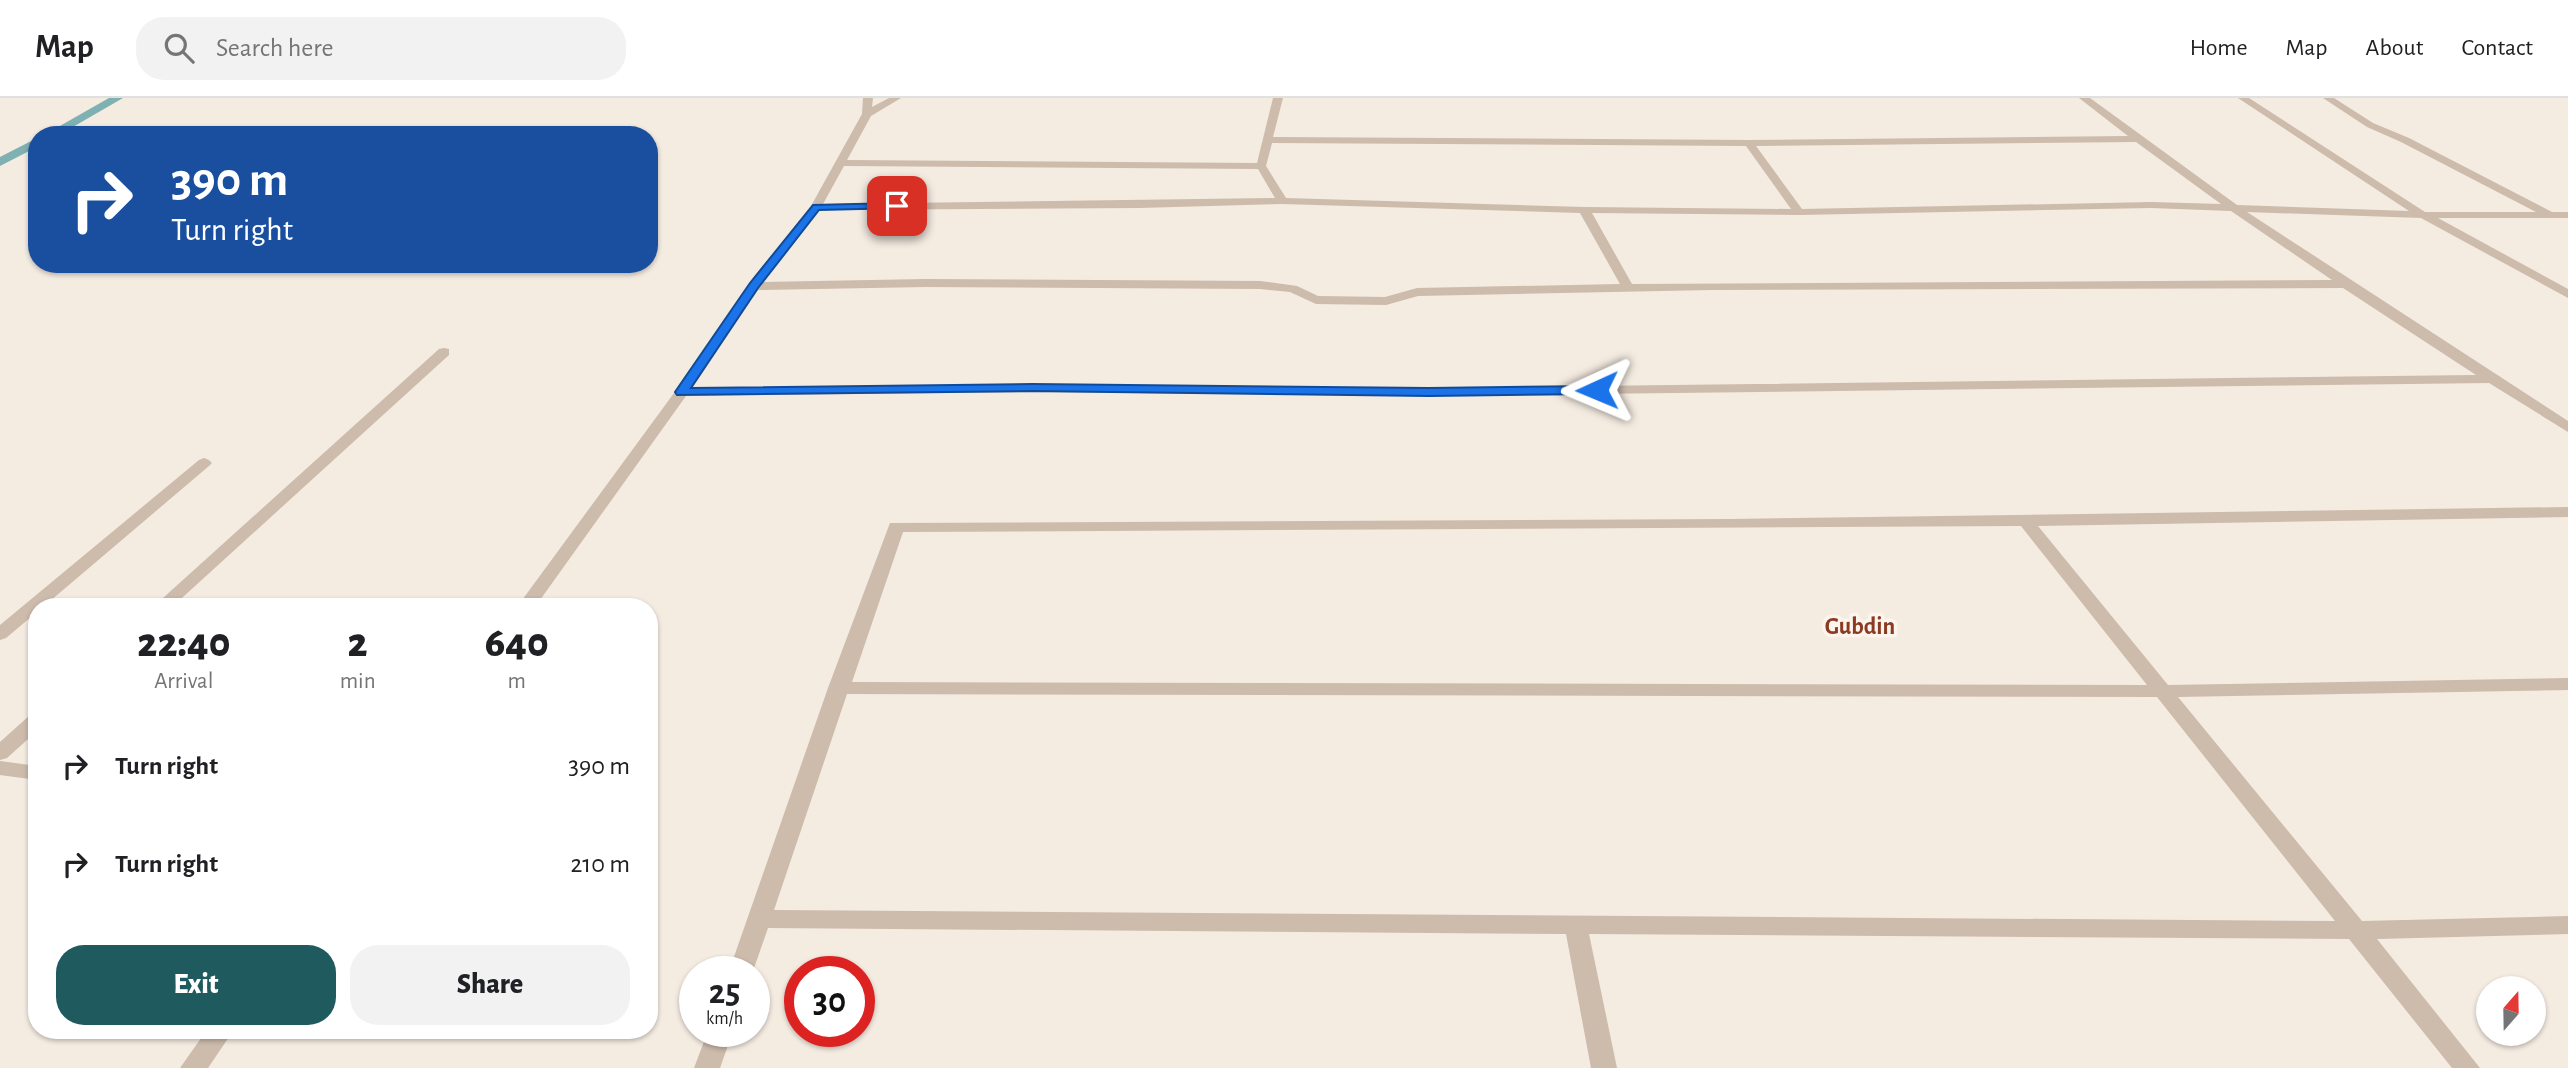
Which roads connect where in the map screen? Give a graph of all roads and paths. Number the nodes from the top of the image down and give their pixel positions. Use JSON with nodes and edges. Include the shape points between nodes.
{"nodes":[{"id":1,"x":868,"y":98,"type":"edge"},
{"id":2,"x":896,"y":98,"type":"edge"},
{"id":3,"x":1278,"y":98,"type":"edge"},
{"id":4,"x":2084,"y":98,"type":"edge"},
{"id":5,"x":2243,"y":98,"type":"edge"},
{"id":6,"x":2328,"y":98,"type":"edge"},
{"id":7,"x":867,"y":114,"type":"junction"},
{"id":8,"x":2137,"y":139,"type":"junction"},
{"id":9,"x":1268,"y":140,"type":"junction"},
{"id":10,"x":1749,"y":143,"type":"junction"},
{"id":11,"x":842,"y":163,"type":"junction"},
{"id":12,"x":1261,"y":166,"type":"junction"},
{"id":13,"x":1282,"y":201,"type":"junction"},
{"id":14,"x":816,"y":207,"type":"junction"},
{"id":15,"x":2235,"y":208,"type":"junction"},
{"id":16,"x":1584,"y":210,"type":"junction"},
{"id":17,"x":1799,"y":212,"type":"junction"},
{"id":18,"x":2423,"y":215,"type":"junction"},
{"id":19,"x":2550,"y":215,"type":"junction"},
{"id":20,"x":2568,"y":215,"type":"edge"},
{"id":21,"x":2348,"y":284,"type":"junction"},
{"id":22,"x":754,"y":286,"type":"junction"},
{"id":23,"x":1628,"y":288,"type":"junction"},
{"id":24,"x":2568,"y":293,"type":"edge"},
{"id":25,"x":444,"y":352,"type":"dead end"},
{"id":26,"x":2492,"y":379,"type":"junction"},
{"id":27,"x":682,"y":392,"type":"junction"},
{"id":28,"x":2568,"y":428,"type":"edge"},
{"id":29,"x":204,"y":463,"type":"dead end"},
{"id":30,"x":2568,"y":512,"type":"edge"},
{"id":31,"x":2027,"y":523,"type":"junction"},
{"id":32,"x":43,"y":598,"type":"edge"},
{"id":33,"x":172,"y":598,"type":"edge"},
{"id":34,"x":533,"y":598,"type":"edge"},
{"id":35,"x":28,"y":611,"type":"edge"},
{"id":36,"x":0,"y":634,"type":"edge"},
{"id":37,"x":2568,"y":684,"type":"edge"},
{"id":38,"x":838,"y":688,"type":"junction"},
{"id":39,"x":2162,"y":691,"type":"junction"},
{"id":40,"x":28,"y":728,"type":"edge"},
{"id":41,"x":0,"y":753,"type":"edge"},
{"id":42,"x":0,"y":768,"type":"edge"},
{"id":43,"x":28,"y":772,"type":"edge"},
{"id":44,"x":759,"y":919,"type":"junction"},
{"id":45,"x":1576,"y":925,"type":"junction"},
{"id":46,"x":2568,"y":925,"type":"edge"},
{"id":47,"x":2358,"y":930,"type":"junction"},
{"id":48,"x":746,"y":956,"type":"edge"},
{"id":49,"x":214,"y":1039,"type":"edge"},
{"id":50,"x":714,"y":1047,"type":"edge"},
{"id":51,"x":193,"y":1068,"type":"edge"},
{"id":52,"x":707,"y":1068,"type":"edge"},
{"id":53,"x":1604,"y":1068,"type":"edge"},
{"id":54,"x":2468,"y":1068,"type":"edge"}],
"edges":[{"from":1,"to":7,"type":"street"},
{"from":2,"to":7,"type":"street"},
{"from":3,"to":9,"type":"street"},
{"from":4,"to":8,"type":"street"},
{"from":5,"to":18,"type":"street"},
{"from":6,"to":19,"type":"street","via":[[2370,125]]},
{"from":7,"to":11,"type":"street"},
{"from":8,"to":10,"type":"street"},
{"from":8,"to":15,"type":"street"},
{"from":9,"to":10,"type":"street"},
{"from":9,"to":12,"type":"street"},
{"from":10,"to":17,"type":"street"},
{"from":11,"to":12,"type":"street"},
{"from":11,"to":14,"type":"street"},
{"from":12,"to":13,"type":"street"},
{"from":13,"to":14,"type":"street"},
{"from":13,"to":16,"type":"street"},
{"from":14,"to":22,"type":"street"},
{"from":15,"to":17,"type":"street","via":[[2151,205]]},
{"from":15,"to":18,"type":"street"},
{"from":15,"to":21,"type":"street"},
{"from":16,"to":17,"type":"street"},
{"from":16,"to":23,"type":"street"},
{"from":18,"to":19,"type":"street"},
{"from":18,"to":24,"type":"street"},
{"from":19,"to":20,"type":"street"},
{"from":21,"to":23,"type":"street"},
{"from":21,"to":26,"type":"street"},
{"from":22,"to":23,"type":"street","via":[[1260,285],[1293,289],[1316,300],[1387,301],[1417,292]]},
{"from":22,"to":27,"type":"street"},
{"from":25,"to":33,"type":"street"},
{"from":26,"to":27,"type":"street","via":[[1429,392],[1032,387]]},
{"from":26,"to":28,"type":"street"},
{"from":27,"to":34,"type":"street"},
{"from":29,"to":32,"type":"street"},
{"from":30,"to":31,"type":"street"},
{"from":31,"to":38,"type":"street","via":[[895,527]]},
{"from":31,"to":39,"type":"street"},
{"from":35,"to":36,"type":"street"},
{"from":37,"to":39,"type":"street"},
{"from":38,"to":39,"type":"street"},
{"from":38,"to":44,"type":"street"},
{"from":39,"to":47,"type":"street"},
{"from":40,"to":41,"type":"street"},
{"from":42,"to":43,"type":"street"},
{"from":44,"to":45,"type":"street"},
{"from":44,"to":48,"type":"street"},
{"from":45,"to":47,"type":"street"},
{"from":45,"to":53,"type":"street"},
{"from":46,"to":47,"type":"street"},
{"from":47,"to":54,"type":"street"},
{"from":49,"to":51,"type":"street"},
{"from":50,"to":52,"type":"street"}]}
